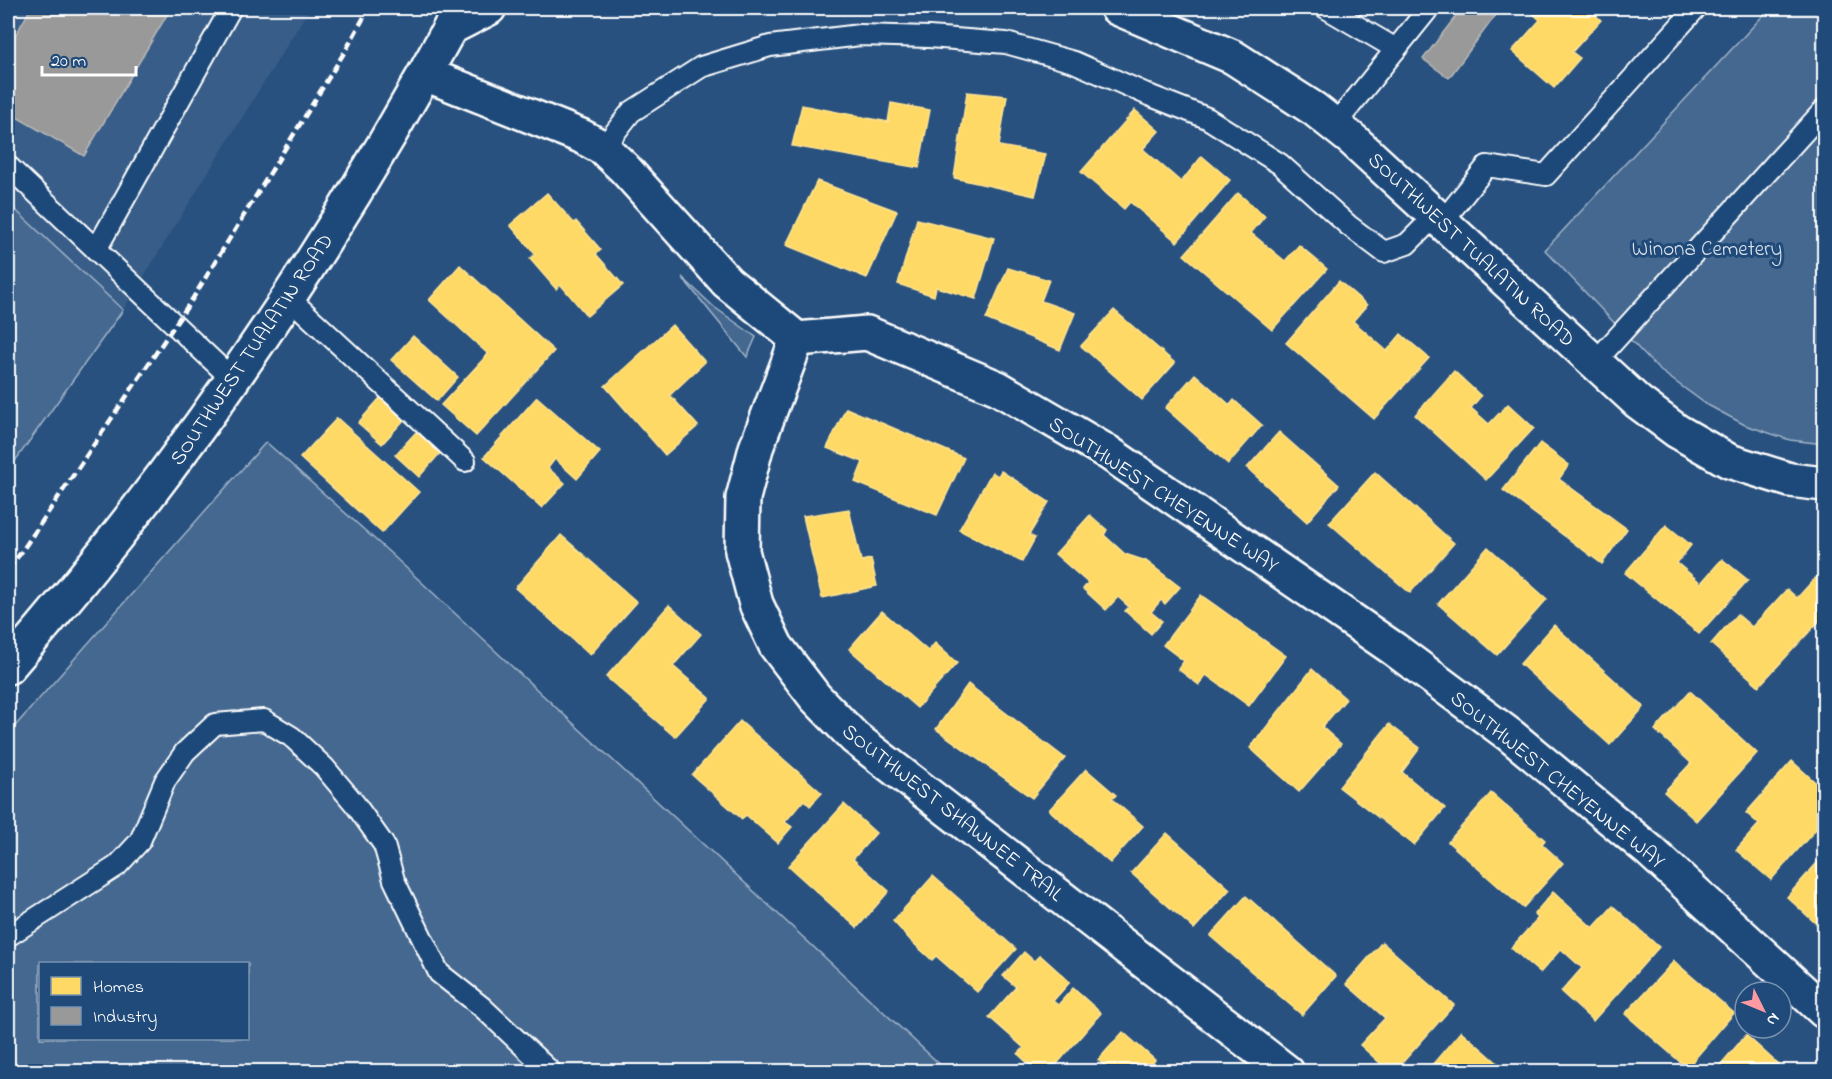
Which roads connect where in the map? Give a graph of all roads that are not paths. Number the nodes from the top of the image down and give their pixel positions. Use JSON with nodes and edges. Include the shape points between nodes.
{"nodes":[{"id":1,"x":231,"y":8,"type":"edge"},
{"id":2,"x":489,"y":8,"type":"edge"},
{"id":3,"x":1118,"y":8,"type":"edge"},
{"id":4,"x":1326,"y":8,"type":"edge"},
{"id":5,"x":1429,"y":8,"type":"edge"},
{"id":6,"x":1696,"y":8,"type":"edge"},
{"id":7,"x":456,"y":18,"type":"edge"},
{"id":8,"x":1396,"y":49,"type":"junction"},
{"id":9,"x":425,"y":74,"type":"junction"},
{"id":10,"x":1824,"y":110,"type":"edge"},
{"id":11,"x":1335,"y":126,"type":"junction"},
{"id":12,"x":603,"y":148,"type":"junction"},
{"id":13,"x":8,"y":166,"type":"edge"},
{"id":14,"x":1439,"y":219,"type":"junction"},
{"id":15,"x":96,"y":250,"type":"junction"},
{"id":16,"x":288,"y":297,"type":"junction"},
{"id":17,"x":797,"y":339,"type":"junction"},
{"id":18,"x":1594,"y":362,"type":"junction"},
{"id":19,"x":232,"y":379,"type":"junction"},
{"id":20,"x":465,"y":460,"type":"dead end"},
{"id":21,"x":1824,"y":484,"type":"edge"},
{"id":22,"x":8,"y":667,"type":"edge"},
{"id":23,"x":8,"y":936,"type":"edge"},
{"id":24,"x":1824,"y":1011,"type":"edge"},
{"id":25,"x":551,"y":1071,"type":"edge"},
{"id":26,"x":1287,"y":1071,"type":"edge"}],
"edges":[{"from":1,"to":15,"type":"lane"},
{"from":2,"to":7,"type":"street"},
{"from":3,"to":11,"type":"street","name":"SOUTHWEST TUALATIN ROAD","via":[[1233,57]]},
{"from":4,"to":8,"type":"lane"},
{"from":5,"to":8,"type":"lane"},
{"from":6,"to":14,"type":"lane","via":[[1546,175],[1487,166]]},
{"from":7,"to":9,"type":"street","name":"SOUTHWEST TUALATIN ROAD"},
{"from":8,"to":11,"type":"lane"},
{"from":9,"to":12,"type":"street"},
{"from":9,"to":16,"type":"street","name":"SOUTHWEST TUALATIN ROAD"},
{"from":10,"to":18,"type":"lane"},
{"from":11,"to":14,"type":"street","name":"SOUTHWEST TUALATIN ROAD"},
{"from":12,"to":14,"type":"lane","via":[[631,112],[701,67],[770,46],[861,35],[1006,43],[1074,62],[1207,118],[1280,164],[1384,252],[1407,244]]},
{"from":12,"to":17,"type":"street","via":[[727,282]]},
{"from":13,"to":15,"type":"lane"},
{"from":14,"to":18,"type":"street","name":"SOUTHWEST TUALATIN ROAD"},
{"from":15,"to":19,"type":"lane"},
{"from":16,"to":19,"type":"street","name":"SOUTHWEST TUALATIN ROAD"},
{"from":16,"to":20,"type":"lane"},
{"from":17,"to":24,"type":"street","name":"SOUTHWEST CHEYENNE WAY","via":[[867,333],[998,388],[1109,453],[1394,649],[1511,736],[1650,851]]},
{"from":17,"to":26,"type":"street","name":"SOUTHWEST SHAWNEE TRAIL","via":[[756,448],[743,498],[742,551],[756,604],[776,646],[815,697],[855,738]]},
{"from":18,"to":21,"type":"street","name":"SOUTHWEST TUALATIN ROAD","via":[[1638,402],[1712,452],[1790,480]]},
{"from":19,"to":22,"type":"street","name":"SOUTHWEST TUALATIN ROAD","via":[[109,547]]},
{"from":23,"to":25,"type":"lane","via":[[117,866],[140,841],[165,781],[185,752],[215,724],[264,720],[292,737],[324,767],[384,845],[394,880],[440,973]]}]}
